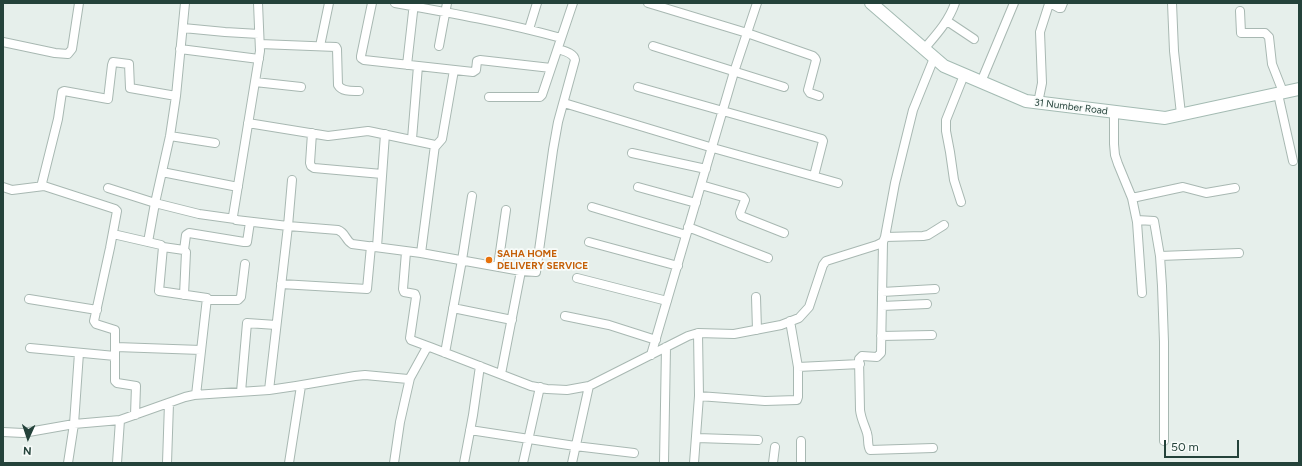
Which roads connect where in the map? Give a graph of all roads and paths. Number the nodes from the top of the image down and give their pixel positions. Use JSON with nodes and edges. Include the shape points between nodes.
{"nodes":[{"id":1,"x":79,"y":3,"type":"edge"},
{"id":2,"x":185,"y":3,"type":"edge"},
{"id":3,"x":258,"y":3,"type":"edge"},
{"id":4,"x":329,"y":3,"type":"edge"},
{"id":5,"x":372,"y":3,"type":"edge"},
{"id":6,"x":395,"y":3,"type":"edge"},
{"id":7,"x":446,"y":3,"type":"edge"},
{"id":8,"x":537,"y":3,"type":"edge"},
{"id":9,"x":573,"y":3,"type":"edge"},
{"id":10,"x":648,"y":3,"type":"edge"},
{"id":11,"x":757,"y":3,"type":"edge"},
{"id":12,"x":871,"y":3,"type":"edge"},
{"id":13,"x":955,"y":3,"type":"edge"},
{"id":14,"x":1014,"y":3,"type":"edge"},
{"id":15,"x":1064,"y":3,"type":"edge"},
{"id":16,"x":1172,"y":3,"type":"edge"},
{"id":17,"x":414,"y":5,"type":"edge"},
{"id":18,"x":1240,"y":11,"type":"dead end"},
{"id":19,"x":445,"y":12,"type":"junction"},
{"id":20,"x":947,"y":21,"type":"junction"},
{"id":21,"x":182,"y":28,"type":"junction"},
{"id":22,"x":529,"y":29,"type":"junction"},
{"id":23,"x":747,"y":33,"type":"junction"},
{"id":24,"x":259,"y":34,"type":"junction"},
{"id":25,"x":561,"y":38,"type":"junction"},
{"id":26,"x":974,"y":39,"type":"dead end"},
{"id":27,"x":3,"y":42,"type":"edge"},
{"id":28,"x":260,"y":44,"type":"junction"},
{"id":29,"x":320,"y":46,"type":"junction"},
{"id":30,"x":439,"y":46,"type":"dead end"},
{"id":31,"x":653,"y":46,"type":"dead end"},
{"id":32,"x":180,"y":49,"type":"junction"},
{"id":33,"x":558,"y":49,"type":"junction"},
{"id":34,"x":924,"y":50,"type":"junction"},
{"id":35,"x":934,"y":58,"type":"junction"},
{"id":36,"x":259,"y":59,"type":"junction"},
{"id":37,"x":407,"y":65,"type":"junction"},
{"id":38,"x":418,"y":66,"type":"junction"},
{"id":39,"x":552,"y":68,"type":"junction"},
{"id":40,"x":454,"y":70,"type":"junction"},
{"id":41,"x":734,"y":72,"type":"junction"},
{"id":42,"x":964,"y":75,"type":"junction"},
{"id":43,"x":255,"y":82,"type":"junction"},
{"id":44,"x":981,"y":82,"type":"junction"},
{"id":45,"x":638,"y":86,"type":"dead end"},
{"id":46,"x":301,"y":87,"type":"dead end"},
{"id":47,"x":784,"y":88,"type":"dead end"},
{"id":48,"x":1299,"y":89,"type":"edge"},
{"id":49,"x":359,"y":91,"type":"dead end"},
{"id":50,"x":1280,"y":93,"type":"junction"},
{"id":51,"x":176,"y":96,"type":"junction"},
{"id":52,"x":820,"y":96,"type":"dead end"},
{"id":53,"x":488,"y":97,"type":"dead end"},
{"id":54,"x":564,"y":103,"type":"junction"},
{"id":55,"x":1038,"y":103,"type":"junction"},
{"id":56,"x":723,"y":111,"type":"junction"},
{"id":57,"x":1114,"y":112,"type":"junction"},
{"id":58,"x":1181,"y":114,"type":"junction"},
{"id":59,"x":248,"y":123,"type":"junction"},
{"id":60,"x":312,"y":133,"type":"junction"},
{"id":61,"x":385,"y":134,"type":"junction"},
{"id":62,"x":170,"y":136,"type":"junction"},
{"id":63,"x":412,"y":139,"type":"junction"},
{"id":64,"x":215,"y":143,"type":"dead end"},
{"id":65,"x":435,"y":147,"type":"junction"},
{"id":66,"x":713,"y":148,"type":"junction"},
{"id":67,"x":632,"y":152,"type":"dead end"},
{"id":68,"x":1293,"y":161,"type":"dead end"},
{"id":69,"x":706,"y":169,"type":"junction"},
{"id":70,"x":162,"y":172,"type":"junction"},
{"id":71,"x":382,"y":174,"type":"junction"},
{"id":72,"x":814,"y":176,"type":"junction"},
{"id":73,"x":292,"y":180,"type":"dead end"},
{"id":74,"x":838,"y":183,"type":"dead end"},
{"id":75,"x":701,"y":185,"type":"junction"},
{"id":76,"x":44,"y":186,"type":"junction"},
{"id":77,"x":3,"y":187,"type":"edge"},
{"id":78,"x":238,"y":187,"type":"junction"},
{"id":79,"x":638,"y":187,"type":"dead end"},
{"id":80,"x":108,"y":188,"type":"dead end"},
{"id":81,"x":1235,"y":188,"type":"dead end"},
{"id":82,"x":472,"y":196,"type":"dead end"},
{"id":83,"x":1132,"y":198,"type":"junction"},
{"id":84,"x":961,"y":202,"type":"dead end"},
{"id":85,"x":155,"y":203,"type":"junction"},
{"id":86,"x":696,"y":203,"type":"junction"},
{"id":87,"x":592,"y":207,"type":"dead end"},
{"id":88,"x":506,"y":210,"type":"dead end"},
{"id":89,"x":235,"y":219,"type":"junction"},
{"id":90,"x":1137,"y":220,"type":"junction"},
{"id":91,"x":250,"y":222,"type":"junction"},
{"id":92,"x":288,"y":226,"type":"junction"},
{"id":93,"x":944,"y":226,"type":"dead end"},
{"id":94,"x":687,"y":231,"type":"junction"},
{"id":95,"x":784,"y":233,"type":"dead end"},
{"id":96,"x":113,"y":234,"type":"junction"},
{"id":97,"x":884,"y":240,"type":"junction"},
{"id":98,"x":148,"y":242,"type":"junction"},
{"id":99,"x":589,"y":242,"type":"dead end"},
{"id":100,"x":163,"y":247,"type":"junction"},
{"id":101,"x":374,"y":247,"type":"junction"},
{"id":102,"x":184,"y":250,"type":"junction"},
{"id":103,"x":406,"y":252,"type":"junction"},
{"id":104,"x":421,"y":253,"type":"junction"},
{"id":105,"x":1239,"y":253,"type":"dead end"},
{"id":106,"x":1160,"y":256,"type":"junction"},
{"id":107,"x":768,"y":258,"type":"dead end"},
{"id":108,"x":462,"y":260,"type":"junction"},
{"id":109,"x":245,"y":264,"type":"dead end"},
{"id":110,"x":498,"y":266,"type":"junction"},
{"id":111,"x":678,"y":266,"type":"junction"},
{"id":112,"x":521,"y":270,"type":"junction"},
{"id":113,"x":577,"y":278,"type":"dead end"},
{"id":114,"x":281,"y":284,"type":"junction"},
{"id":115,"x":935,"y":289,"type":"dead end"},
{"id":116,"x":882,"y":292,"type":"junction"},
{"id":117,"x":1142,"y":293,"type":"dead end"},
{"id":118,"x":184,"y":295,"type":"junction"},
{"id":119,"x":756,"y":297,"type":"dead end"},
{"id":120,"x":29,"y":299,"type":"dead end"},
{"id":121,"x":208,"y":300,"type":"junction"},
{"id":122,"x":667,"y":301,"type":"junction"},
{"id":123,"x":927,"y":304,"type":"dead end"},
{"id":124,"x":882,"y":306,"type":"junction"},
{"id":125,"x":453,"y":308,"type":"junction"},
{"id":126,"x":97,"y":310,"type":"junction"},
{"id":127,"x":565,"y":316,"type":"dead end"},
{"id":128,"x":512,"y":320,"type":"junction"},
{"id":129,"x":790,"y":322,"type":"junction"},
{"id":130,"x":276,"y":325,"type":"junction"},
{"id":131,"x":757,"y":330,"type":"junction"},
{"id":132,"x":698,"y":333,"type":"junction"},
{"id":133,"x":932,"y":335,"type":"dead end"},
{"id":134,"x":881,"y":336,"type":"junction"},
{"id":135,"x":656,"y":340,"type":"junction"},
{"id":136,"x":116,"y":347,"type":"junction"},
{"id":137,"x":430,"y":347,"type":"junction"},
{"id":138,"x":666,"y":347,"type":"junction"},
{"id":139,"x":30,"y":348,"type":"dead end"},
{"id":140,"x":201,"y":350,"type":"junction"},
{"id":141,"x":78,"y":353,"type":"junction"},
{"id":142,"x":445,"y":353,"type":"junction"},
{"id":143,"x":651,"y":355,"type":"junction"},
{"id":144,"x":115,"y":356,"type":"junction"},
{"id":145,"x":860,"y":364,"type":"junction"},
{"id":146,"x":480,"y":366,"type":"junction"},
{"id":147,"x":798,"y":367,"type":"junction"},
{"id":148,"x":501,"y":374,"type":"junction"},
{"id":149,"x":410,"y":378,"type":"junction"},
{"id":150,"x":300,"y":386,"type":"junction"},
{"id":151,"x":589,"y":386,"type":"junction"},
{"id":152,"x":540,"y":387,"type":"junction"},
{"id":153,"x":269,"y":390,"type":"junction"},
{"id":154,"x":241,"y":392,"type":"junction"},
{"id":155,"x":196,"y":395,"type":"junction"},
{"id":156,"x":699,"y":396,"type":"junction"},
{"id":157,"x":169,"y":403,"type":"junction"},
{"id":158,"x":135,"y":415,"type":"junction"},
{"id":159,"x":120,"y":420,"type":"junction"},
{"id":160,"x":74,"y":424,"type":"junction"},
{"id":161,"x":470,"y":430,"type":"junction"},
{"id":162,"x":3,"y":432,"type":"edge"},
{"id":163,"x":697,"y":438,"type":"junction"},
{"id":164,"x":528,"y":440,"type":"junction"},
{"id":165,"x":758,"y":440,"type":"dead end"},
{"id":166,"x":801,"y":441,"type":"dead end"},
{"id":167,"x":1164,"y":441,"type":"dead end"},
{"id":168,"x":575,"y":446,"type":"junction"},
{"id":169,"x":775,"y":447,"type":"dead end"},
{"id":170,"x":933,"y":448,"type":"dead end"},
{"id":171,"x":634,"y":453,"type":"dead end"},
{"id":172,"x":68,"y":463,"type":"edge"},
{"id":173,"x":116,"y":463,"type":"edge"},
{"id":174,"x":167,"y":463,"type":"edge"},
{"id":175,"x":289,"y":463,"type":"edge"},
{"id":176,"x":394,"y":463,"type":"edge"},
{"id":177,"x":464,"y":463,"type":"edge"},
{"id":178,"x":523,"y":463,"type":"edge"},
{"id":179,"x":572,"y":463,"type":"edge"},
{"id":180,"x":664,"y":463,"type":"edge"},
{"id":181,"x":694,"y":463,"type":"edge"},
{"id":182,"x":773,"y":463,"type":"edge"},
{"id":183,"x":801,"y":463,"type":"edge"}],
"edges":[{"from":1,"to":27,"type":"street","via":[[72,49],[68,54]]},
{"from":2,"to":21,"type":"street"},
{"from":3,"to":24,"type":"street"},
{"from":4,"to":29,"type":"street"},
{"from":5,"to":37,"type":"street","via":[[361,58]]},
{"from":6,"to":17,"type":"street"},
{"from":7,"to":19,"type":"street"},
{"from":8,"to":22,"type":"street"},
{"from":9,"to":25,"type":"street"},
{"from":10,"to":23,"type":"street"},
{"from":11,"to":23,"type":"street"},
{"from":12,"to":34,"type":"main road","name":"31 Number Road"},
{"from":13,"to":20,"type":"street"},
{"from":14,"to":44,"type":"street"},
{"from":15,"to":55,"type":"street","via":[[1063,7],[1059,8],[1049,4],[1040,32],[1042,83]]},
{"from":16,"to":58,"type":"street"},
{"from":17,"to":19,"type":"street"},
{"from":17,"to":37,"type":"street"},
{"from":18,"to":50,"type":"street","via":[[1241,32],[1265,33],[1269,37],[1270,54]]},
{"from":19,"to":22,"type":"street"},
{"from":19,"to":30,"type":"street"},
{"from":20,"to":26,"type":"street"},
{"from":20,"to":34,"type":"street"},
{"from":21,"to":24,"type":"street"},
{"from":21,"to":32,"type":"street"},
{"from":22,"to":25,"type":"street"},
{"from":23,"to":41,"type":"street"},
{"from":23,"to":52,"type":"street","via":[[815,58],[808,90]]},
{"from":24,"to":28,"type":"street"},
{"from":25,"to":33,"type":"street"},
{"from":28,"to":29,"type":"street"},
{"from":28,"to":36,"type":"street"},
{"from":29,"to":49,"type":"street","via":[[334,46],[337,49],[340,88]]},
{"from":31,"to":41,"type":"street"},
{"from":32,"to":36,"type":"street"},
{"from":32,"to":51,"type":"street"},
{"from":33,"to":39,"type":"street"},
{"from":33,"to":54,"type":"street","via":[[573,55],[575,60]]},
{"from":34,"to":35,"type":"main road","name":"31 Number Road"},
{"from":35,"to":42,"type":"main road","name":"31 Number Road","via":[[944,66]]},
{"from":35,"to":97,"type":"street","via":[[913,110]]},
{"from":36,"to":43,"type":"street"},
{"from":37,"to":38,"type":"street"},
{"from":38,"to":40,"type":"street"},
{"from":38,"to":63,"type":"street"},
{"from":39,"to":40,"type":"street","via":[[480,60],[477,61],[475,71]]},
{"from":39,"to":53,"type":"street","via":[[540,97]]},
{"from":40,"to":65,"type":"street","via":[[442,139]]},
{"from":41,"to":47,"type":"street"},
{"from":41,"to":56,"type":"street"},
{"from":42,"to":44,"type":"main road","name":"31 Number Road"},
{"from":42,"to":84,"type":"street","via":[[945,126],[954,180]]},
{"from":43,"to":46,"type":"street"},
{"from":43,"to":59,"type":"street"},
{"from":44,"to":55,"type":"main road","name":"31 Number Road","via":[[1026,101]]},
{"from":45,"to":56,"type":"street"},
{"from":48,"to":50,"type":"main road","name":"31 Number Road"},
{"from":50,"to":58,"type":"main road","name":"31 Number Road"},
{"from":50,"to":68,"type":"street"},
{"from":51,"to":62,"type":"street"},
{"from":51,"to":76,"type":"street","via":[[130,88],[129,64],[113,62],[108,99],[62,92],[42,182]]},
{"from":54,"to":66,"type":"street"},
{"from":54,"to":112,"type":"street","via":[[553,150],[537,271]]},
{"from":55,"to":57,"type":"main road","name":"31 Number Road"},
{"from":56,"to":66,"type":"street"},
{"from":56,"to":72,"type":"street","via":[[823,139]]},
{"from":57,"to":58,"type":"main road","name":"31 Number Road","via":[[1165,118]]},
{"from":57,"to":83,"type":"street","via":[[1115,155]]},
{"from":59,"to":60,"type":"street"},
{"from":59,"to":78,"type":"street"},
{"from":60,"to":61,"type":"street","via":[[328,136],[368,131]]},
{"from":60,"to":71,"type":"street","via":[[310,163],[314,168]]},
{"from":61,"to":63,"type":"street"},
{"from":61,"to":71,"type":"street"},
{"from":62,"to":64,"type":"street"},
{"from":62,"to":70,"type":"street"},
{"from":63,"to":65,"type":"street","via":[[435,144]]},
{"from":65,"to":104,"type":"street"},
{"from":66,"to":69,"type":"street"},
{"from":66,"to":72,"type":"street"},
{"from":67,"to":69,"type":"street"},
{"from":69,"to":75,"type":"street"},
{"from":70,"to":78,"type":"street"},
{"from":70,"to":85,"type":"street"},
{"from":71,"to":101,"type":"street"},
{"from":72,"to":74,"type":"street"},
{"from":73,"to":92,"type":"street"},
{"from":75,"to":86,"type":"street"},
{"from":75,"to":95,"type":"street","via":[[743,197],[745,200],[741,216]]},
{"from":76,"to":77,"type":"street","via":[[12,190]]},
{"from":76,"to":96,"type":"street","via":[[115,209],[117,214]]},
{"from":78,"to":89,"type":"street","via":[[233,216]]},
{"from":79,"to":86,"type":"street"},
{"from":80,"to":85,"type":"street"},
{"from":81,"to":83,"type":"street","via":[[1206,192],[1183,187]]},
{"from":82,"to":108,"type":"street"},
{"from":83,"to":90,"type":"street"},
{"from":85,"to":89,"type":"street","via":[[199,214]]},
{"from":85,"to":98,"type":"street"},
{"from":86,"to":94,"type":"street"},
{"from":87,"to":94,"type":"street"},
{"from":88,"to":110,"type":"street"},
{"from":89,"to":91,"type":"street"},
{"from":90,"to":106,"type":"street","via":[[1154,221]]},
{"from":90,"to":117,"type":"street"},
{"from":91,"to":92,"type":"street"},
{"from":91,"to":102,"type":"street","via":[[247,242],[189,233],[186,235]]},
{"from":92,"to":101,"type":"street","via":[[338,230],[344,233],[349,242]]},
{"from":92,"to":114,"type":"street"},
{"from":93,"to":97,"type":"street","via":[[928,235]]},
{"from":94,"to":107,"type":"street"},
{"from":94,"to":111,"type":"street"},
{"from":96,"to":98,"type":"street"},
{"from":96,"to":126,"type":"street"},
{"from":97,"to":116,"type":"street"},
{"from":97,"to":129,"type":"street","via":[[877,245],[826,261],[822,265],[809,307],[800,318]]},
{"from":98,"to":100,"type":"street"},
{"from":99,"to":111,"type":"street"},
{"from":100,"to":102,"type":"street"},
{"from":100,"to":118,"type":"street","via":[[159,291]]},
{"from":101,"to":103,"type":"street"},
{"from":101,"to":114,"type":"street","via":[[366,289]]},
{"from":102,"to":118,"type":"street","via":[[187,255]]},
{"from":103,"to":104,"type":"street"},
{"from":103,"to":137,"type":"street","via":[[404,291],[415,294],[416,297],[410,338]]},
{"from":104,"to":108,"type":"street"},
{"from":105,"to":106,"type":"street"},
{"from":106,"to":167,"type":"street","via":[[1164,342]]},
{"from":108,"to":110,"type":"street"},
{"from":108,"to":125,"type":"street"},
{"from":109,"to":121,"type":"street","via":[[240,299]]},
{"from":110,"to":112,"type":"street"},
{"from":111,"to":122,"type":"street"},
{"from":112,"to":128,"type":"street"},
{"from":113,"to":122,"type":"street"},
{"from":114,"to":130,"type":"street"},
{"from":115,"to":116,"type":"street"},
{"from":116,"to":124,"type":"street"},
{"from":118,"to":121,"type":"street","via":[[205,297]]},
{"from":119,"to":131,"type":"street"},
{"from":120,"to":126,"type":"street"},
{"from":121,"to":140,"type":"street"},
{"from":122,"to":135,"type":"street"},
{"from":123,"to":124,"type":"street"},
{"from":124,"to":134,"type":"street"},
{"from":125,"to":128,"type":"street"},
{"from":125,"to":142,"type":"street"},
{"from":126,"to":136,"type":"street","via":[[94,323],[115,330]]},
{"from":127,"to":135,"type":"street","via":[[609,325]]},
{"from":128,"to":148,"type":"street"},
{"from":129,"to":131,"type":"street"},
{"from":129,"to":147,"type":"street"},
{"from":130,"to":153,"type":"street"},
{"from":130,"to":154,"type":"street","via":[[246,323]]},
{"from":131,"to":132,"type":"street","via":[[734,334]]},
{"from":132,"to":138,"type":"street"},
{"from":132,"to":156,"type":"street"},
{"from":133,"to":134,"type":"street"},
{"from":134,"to":145,"type":"street","via":[[880,356],[862,356],[859,359]]},
{"from":135,"to":143,"type":"street"},
{"from":136,"to":140,"type":"street"},
{"from":136,"to":144,"type":"street"},
{"from":137,"to":142,"type":"street"},
{"from":137,"to":149,"type":"street","via":[[426,349]]},
{"from":138,"to":143,"type":"street"},
{"from":138,"to":180,"type":"street"},
{"from":139,"to":141,"type":"street"},
{"from":140,"to":155,"type":"street"},
{"from":141,"to":144,"type":"street"},
{"from":141,"to":160,"type":"street"},
{"from":142,"to":146,"type":"street"},
{"from":143,"to":151,"type":"street"},
{"from":144,"to":158,"type":"street","via":[[116,383],[136,386]]},
{"from":145,"to":147,"type":"street"},
{"from":145,"to":170,"type":"street","via":[[860,410],[869,449]]},
{"from":146,"to":148,"type":"street"},
{"from":146,"to":161,"type":"street"},
{"from":147,"to":156,"type":"street","via":[[797,400]]},
{"from":148,"to":152,"type":"street"},
{"from":149,"to":150,"type":"street","via":[[406,380],[360,375]]},
{"from":149,"to":176,"type":"street"},
{"from":150,"to":153,"type":"street"},
{"from":150,"to":175,"type":"street"},
{"from":151,"to":152,"type":"street","via":[[567,390]]},
{"from":151,"to":168,"type":"street"},
{"from":152,"to":164,"type":"street"},
{"from":153,"to":154,"type":"street"},
{"from":154,"to":155,"type":"street"},
{"from":155,"to":157,"type":"street"},
{"from":156,"to":163,"type":"street"},
{"from":157,"to":158,"type":"street"},
{"from":157,"to":174,"type":"street"},
{"from":158,"to":159,"type":"street"},
{"from":159,"to":160,"type":"street"},
{"from":159,"to":173,"type":"street"},
{"from":160,"to":162,"type":"street","via":[[30,433]]},
{"from":160,"to":172,"type":"street"},
{"from":161,"to":164,"type":"street"},
{"from":161,"to":177,"type":"street"},
{"from":163,"to":165,"type":"street"},
{"from":163,"to":181,"type":"street"},
{"from":164,"to":168,"type":"street"},
{"from":164,"to":178,"type":"street"},
{"from":166,"to":183,"type":"street"},
{"from":168,"to":171,"type":"street"},
{"from":168,"to":179,"type":"street"},
{"from":169,"to":182,"type":"street"}]}
